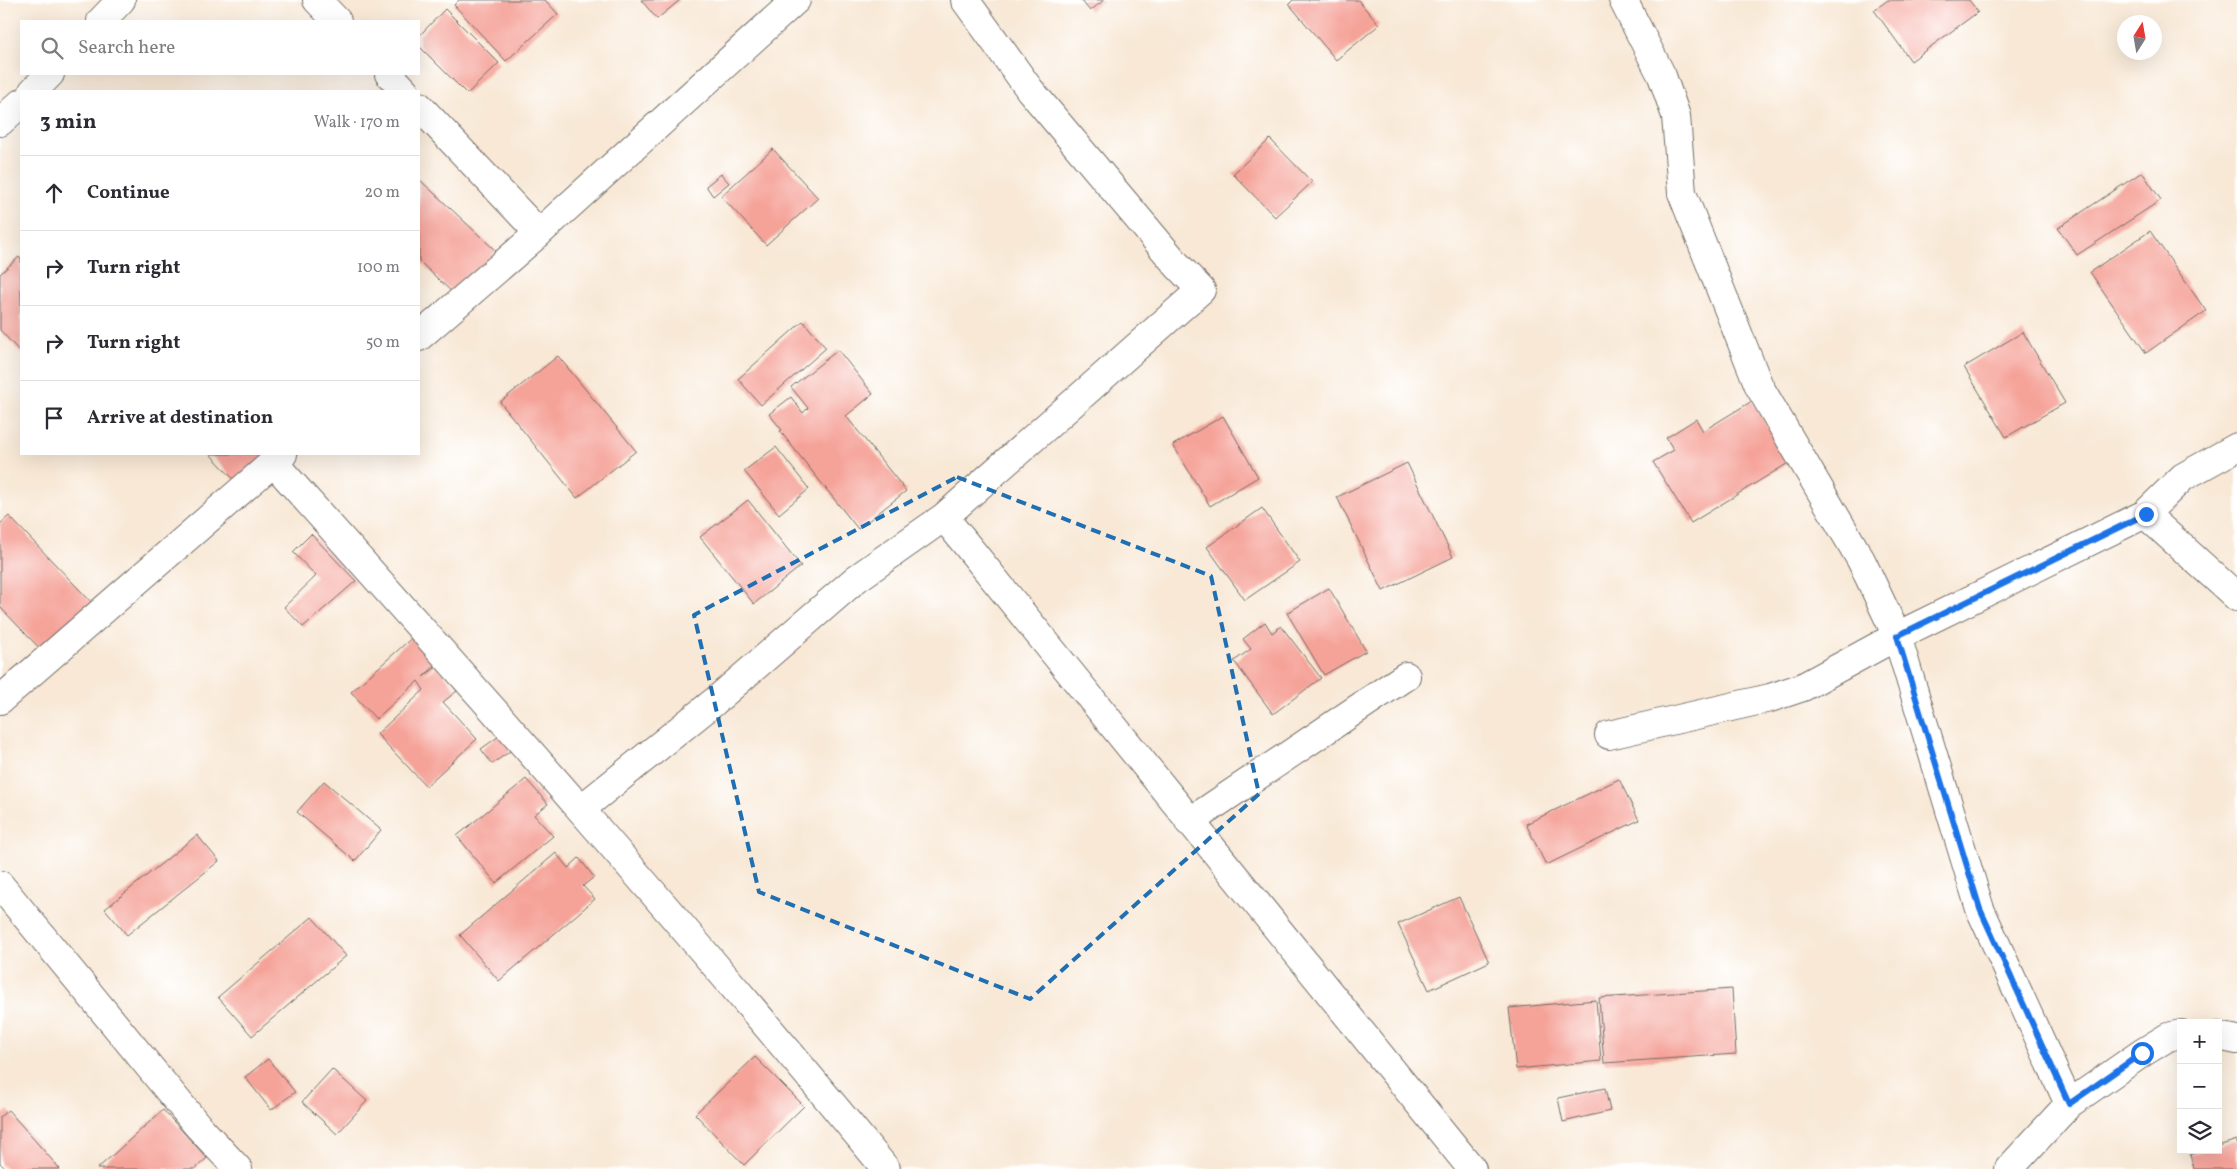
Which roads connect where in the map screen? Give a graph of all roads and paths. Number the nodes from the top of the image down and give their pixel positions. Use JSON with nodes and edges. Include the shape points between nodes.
{"nodes":[{"id":1,"x":122,"y":0,"type":"edge"},
{"id":2,"x":316,"y":0,"type":"edge"},
{"id":3,"x":796,"y":0,"type":"edge"},
{"id":4,"x":965,"y":0,"type":"edge"},
{"id":5,"x":1623,"y":0,"type":"edge"},
{"id":6,"x":101,"y":20,"type":"edge"},
{"id":7,"x":336,"y":20,"type":"edge"},
{"id":8,"x":49,"y":75,"type":"edge"},
{"id":9,"x":390,"y":75,"type":"edge"},
{"id":10,"x":34,"y":90,"type":"edge"},
{"id":11,"x":404,"y":90,"type":"edge"},
{"id":12,"x":20,"y":104,"type":"edge"},
{"id":13,"x":420,"y":107,"type":"edge"},
{"id":14,"x":0,"y":122,"type":"edge"},
{"id":15,"x":540,"y":233,"type":"junction"},
{"id":16,"x":420,"y":336,"type":"edge"},
{"id":17,"x":2237,"y":447,"type":"edge"},
{"id":18,"x":278,"y":458,"type":"edge"},
{"id":19,"x":2146,"y":514,"type":"junction"},
{"id":20,"x":944,"y":517,"type":"junction"},
{"id":21,"x":2237,"y":597,"type":"edge"},
{"id":22,"x":1897,"y":636,"type":"junction"},
{"id":23,"x":1406,"y":676,"type":"dead end"},
{"id":24,"x":0,"y":700,"type":"edge"},
{"id":25,"x":1609,"y":736,"type":"dead end"},
{"id":26,"x":581,"y":808,"type":"junction"},
{"id":27,"x":1189,"y":822,"type":"junction"},
{"id":28,"x":0,"y":884,"type":"edge"},
{"id":29,"x":2177,"y":1035,"type":"edge"},
{"id":30,"x":2222,"y":1037,"type":"edge"},
{"id":31,"x":2237,"y":1040,"type":"edge"},
{"id":32,"x":2069,"y":1104,"type":"junction"},
{"id":33,"x":874,"y":1164,"type":"edge"},
{"id":34,"x":238,"y":1169,"type":"edge"},
{"id":35,"x":1472,"y":1169,"type":"edge"},
{"id":36,"x":2009,"y":1169,"type":"edge"}],
"edges":[{"from":1,"to":6,"type":"street"},
{"from":2,"to":7,"type":"street"},
{"from":3,"to":15,"type":"street"},
{"from":4,"to":20,"type":"street","via":[[1030,90],[1201,290]]},
{"from":5,"to":22,"type":"street","via":[[1662,76],[1676,116],[1682,193],[1759,386],[1861,560]]},
{"from":8,"to":10,"type":"street"},
{"from":9,"to":11,"type":"street"},
{"from":12,"to":14,"type":"street"},
{"from":13,"to":15,"type":"street"},
{"from":15,"to":16,"type":"street"},
{"from":17,"to":19,"type":"street","via":[[2183,476]]},
{"from":18,"to":24,"type":"street"},
{"from":18,"to":26,"type":"street"},
{"from":19,"to":21,"type":"street"},
{"from":19,"to":22,"type":"street"},
{"from":20,"to":26,"type":"street","via":[[856,579],[714,702]]},
{"from":20,"to":27,"type":"street"},
{"from":22,"to":25,"type":"street","via":[[1803,686],[1770,698]]},
{"from":22,"to":32,"type":"street","via":[[1980,909]]},
{"from":23,"to":27,"type":"street"},
{"from":26,"to":33,"type":"street","via":[[789,1051]]},
{"from":27,"to":35,"type":"street"},
{"from":28,"to":34,"type":"street","via":[[198,1126]]},
{"from":29,"to":32,"type":"street","via":[[2149,1049]]},
{"from":30,"to":31,"type":"street"},
{"from":32,"to":36,"type":"street"}]}
